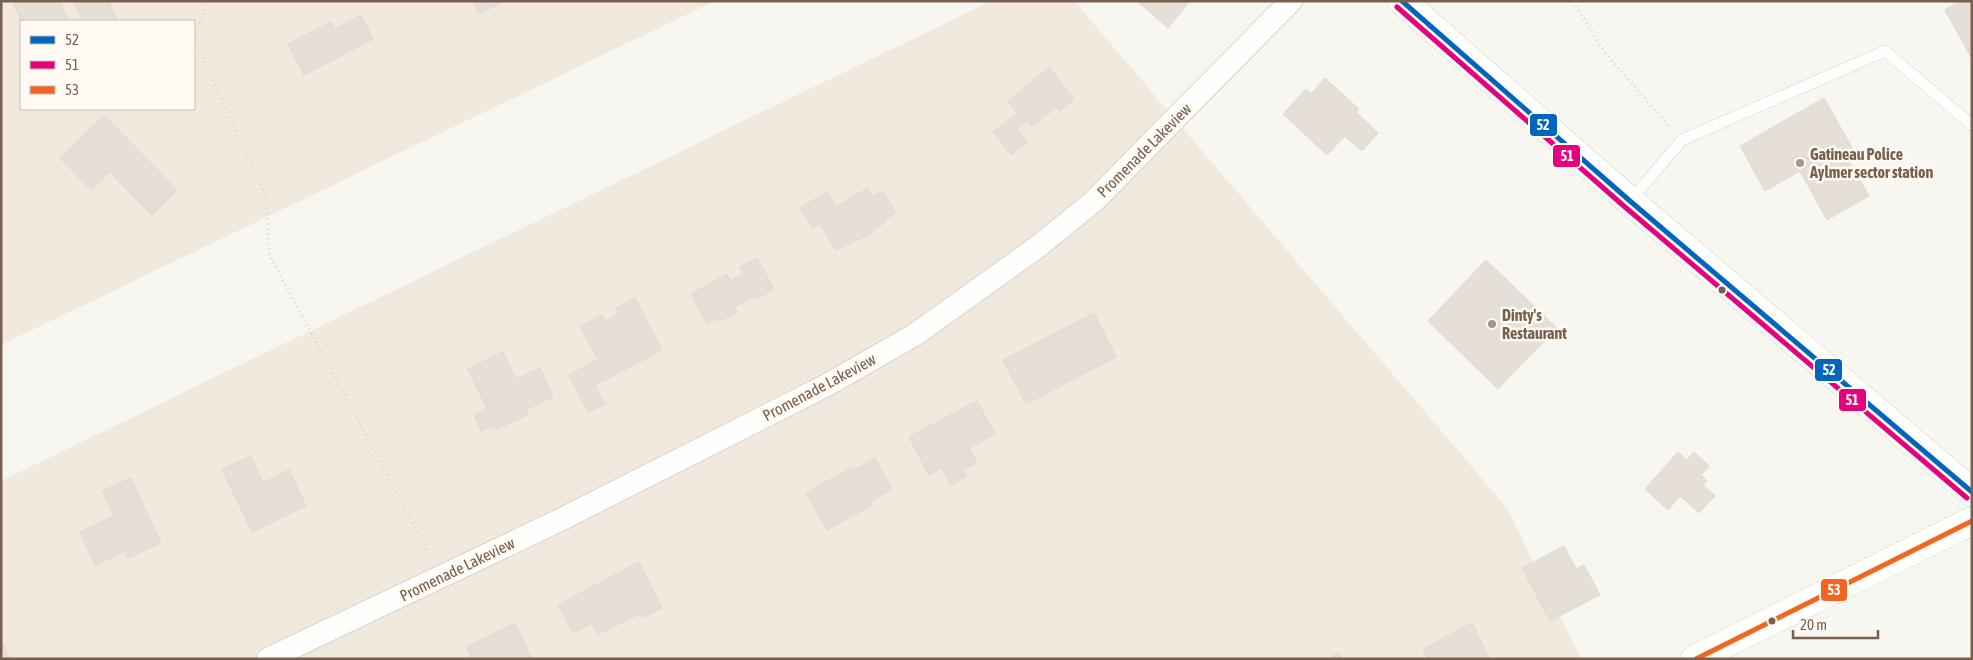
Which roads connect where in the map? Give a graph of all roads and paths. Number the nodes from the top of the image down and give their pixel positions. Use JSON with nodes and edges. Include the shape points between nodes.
{"nodes":[{"id":1,"x":209,"y":1,"type":"edge"},
{"id":2,"x":1291,"y":1,"type":"edge"},
{"id":3,"x":1402,"y":1,"type":"edge"},
{"id":4,"x":1576,"y":1,"type":"edge"},
{"id":5,"x":195,"y":36,"type":"edge"},
{"id":6,"x":195,"y":41,"type":"edge"},
{"id":7,"x":1972,"y":124,"type":"edge"},
{"id":8,"x":1682,"y":140,"type":"junction"},
{"id":9,"x":1630,"y":201,"type":"junction"},
{"id":10,"x":1972,"y":492,"type":"edge"},
{"id":11,"x":1972,"y":520,"type":"edge"},
{"id":12,"x":442,"y":576,"type":"junction"},
{"id":13,"x":268,"y":659,"type":"edge"},
{"id":14,"x":1695,"y":659,"type":"edge"}],
"edges":[{"from":1,"to":5,"type":"path"},
{"from":2,"to":12,"type":"street","name":"Promenade Lakeview","via":[[1093,202],[1036,248],[916,334],[827,385]]},
{"from":3,"to":9,"type":"main road"},
{"from":4,"to":8,"type":"path","via":[[1576,7],[1607,55]]},
{"from":6,"to":12,"type":"path","via":[[265,194],[270,256]]},
{"from":7,"to":8,"type":"lane","via":[[1885,51]]},
{"from":8,"to":9,"type":"lane"},
{"from":9,"to":10,"type":"main road"},
{"from":11,"to":14,"type":"main road"},
{"from":12,"to":13,"type":"street","name":"Promenade Lakeview"}]}
